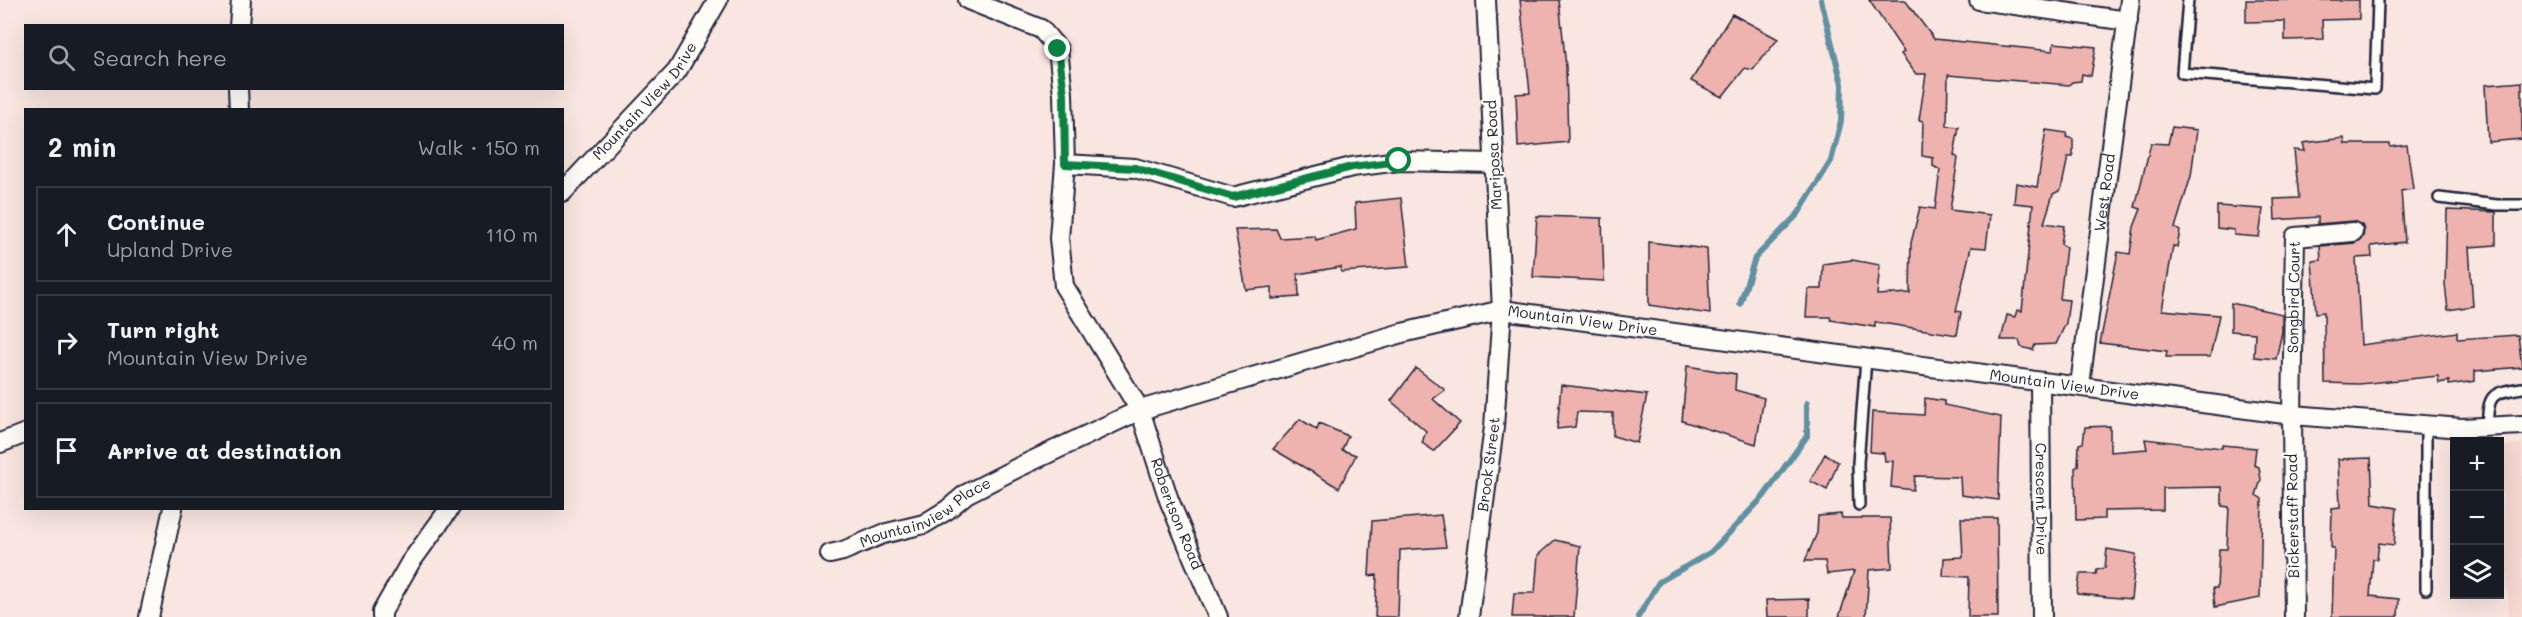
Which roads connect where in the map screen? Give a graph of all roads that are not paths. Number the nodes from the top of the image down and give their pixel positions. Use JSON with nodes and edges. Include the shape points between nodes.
{"nodes":[{"id":1,"x":241,"y":0,"type":"edge"},
{"id":2,"x":717,"y":0,"type":"edge"},
{"id":3,"x":968,"y":0,"type":"edge"},
{"id":4,"x":1486,"y":0,"type":"edge"},
{"id":5,"x":1979,"y":0,"type":"edge"},
{"id":6,"x":2130,"y":0,"type":"edge"},
{"id":7,"x":2188,"y":0,"type":"edge"},
{"id":8,"x":2378,"y":0,"type":"edge"},
{"id":9,"x":2128,"y":21,"type":"junction"},
{"id":10,"x":239,"y":24,"type":"edge"},
{"id":11,"x":238,"y":90,"type":"edge"},
{"id":12,"x":239,"y":108,"type":"edge"},
{"id":13,"x":1494,"y":163,"type":"junction"},
{"id":14,"x":1065,"y":164,"type":"junction"},
{"id":15,"x":564,"y":191,"type":"edge"},
{"id":16,"x":2439,"y":198,"type":"dead end"},
{"id":17,"x":2522,"y":205,"type":"edge"},
{"id":18,"x":2353,"y":232,"type":"dead end"},
{"id":19,"x":1502,"y":310,"type":"junction"},
{"id":20,"x":1866,"y":359,"type":"junction"},
{"id":21,"x":2040,"y":382,"type":"junction"},
{"id":22,"x":2080,"y":385,"type":"junction"},
{"id":23,"x":2522,"y":388,"type":"edge"},
{"id":24,"x":1140,"y":410,"type":"junction"},
{"id":25,"x":2292,"y":415,"type":"junction"},
{"id":26,"x":2426,"y":425,"type":"junction"},
{"id":27,"x":2522,"y":426,"type":"edge"},
{"id":28,"x":2487,"y":427,"type":"junction"},
{"id":29,"x":24,"y":434,"type":"edge"},
{"id":30,"x":0,"y":443,"type":"edge"},
{"id":31,"x":1019,"y":466,"type":"joint"},
{"id":32,"x":1859,"y":504,"type":"dead end"},
{"id":33,"x":173,"y":510,"type":"edge"},
{"id":34,"x":449,"y":510,"type":"edge"},
{"id":35,"x":830,"y":554,"type":"dead end"},
{"id":36,"x":2426,"y":589,"type":"dead end"},
{"id":37,"x":149,"y":617,"type":"edge"},
{"id":38,"x":382,"y":617,"type":"edge"},
{"id":39,"x":1218,"y":617,"type":"edge"},
{"id":40,"x":1469,"y":617,"type":"edge"},
{"id":41,"x":2043,"y":617,"type":"edge"},
{"id":42,"x":2294,"y":617,"type":"edge"}],
"edges":[{"from":1,"to":10,"type":"street"},
{"from":2,"to":15,"type":"street","name":"Mountain View Drive","via":[[677,71]]},
{"from":3,"to":14,"type":"street","via":[[1041,29],[1058,49],[1064,94]]},
{"from":4,"to":13,"type":"street","name":"Mariposa Road"},
{"from":5,"to":9,"type":"street"},
{"from":6,"to":9,"type":"street","name":"West Road"},
{"from":7,"to":8,"type":"lane","via":[[2182,73],[2375,89]]},
{"from":9,"to":22,"type":"street","name":"West Road"},
{"from":11,"to":12,"type":"street"},
{"from":13,"to":14,"type":"street","via":[[1399,161],[1352,167],[1233,197],[1135,168]]},
{"from":13,"to":19,"type":"street","name":"Mariposa Road"},
{"from":14,"to":24,"type":"street","via":[[1059,238],[1064,286]]},
{"from":16,"to":17,"type":"lane","via":[[2497,206]]},
{"from":18,"to":25,"type":"street","name":"Songbird Court","via":[[2295,237]]},
{"from":19,"to":20,"type":"street","name":"Mountain View Drive"},
{"from":19,"to":24,"type":"street","name":"Mountain View Drive","via":[[1402,333]]},
{"from":19,"to":40,"type":"street","name":"Brook Street","via":[[1494,427]]},
{"from":20,"to":21,"type":"street","name":"Mountain View Drive"},
{"from":20,"to":32,"type":"lane"},
{"from":21,"to":22,"type":"street","name":"Mountain View Drive"},
{"from":21,"to":41,"type":"street","name":"Crescent Drive"},
{"from":22,"to":25,"type":"street","name":"Mountain View Drive"},
{"from":23,"to":28,"type":"lane","via":[[2493,396],[2488,402]]},
{"from":24,"to":31,"type":"street","name":"Mountain View Drive"},
{"from":24,"to":39,"type":"street","name":"Robertson Road","via":[[1169,500]]},
{"from":25,"to":26,"type":"street","name":"Mountain View Drive"},
{"from":25,"to":42,"type":"street","name":"Bickerstaff Road"},
{"from":26,"to":28,"type":"street","name":"Mountain View Drive"},
{"from":26,"to":36,"type":"lane"},
{"from":27,"to":28,"type":"street","name":"Mountain View Drive"},
{"from":29,"to":30,"type":"street"},
{"from":31,"to":35,"type":"street","name":"Mountainview Place","via":[[966,494],[924,524]]},
{"from":33,"to":37,"type":"street"},
{"from":34,"to":38,"type":"street","via":[[410,563]]}]}
